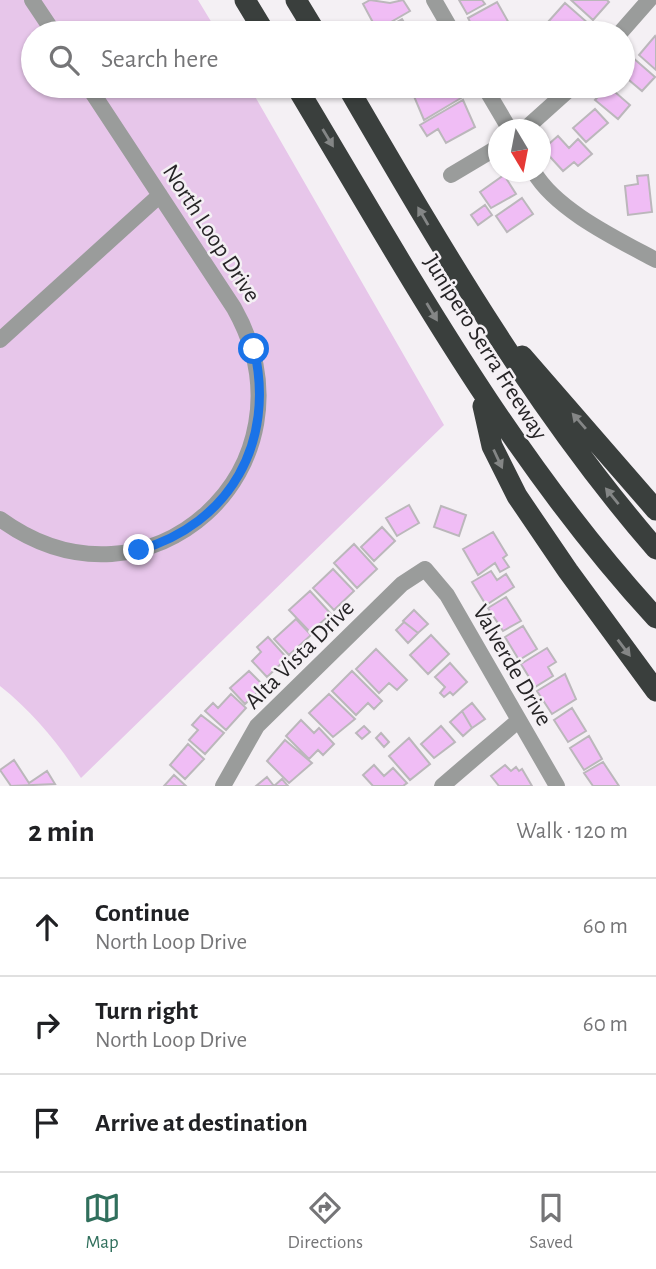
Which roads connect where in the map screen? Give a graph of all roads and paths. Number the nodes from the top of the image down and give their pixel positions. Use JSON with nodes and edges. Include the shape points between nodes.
{"nodes":[{"id":1,"x":32,"y":0,"type":"edge"},
{"id":2,"x":245,"y":0,"type":"edge"},
{"id":3,"x":296,"y":0,"type":"edge"},
{"id":4,"x":434,"y":0,"type":"edge"},
{"id":5,"x":649,"y":0,"type":"edge"},
{"id":6,"x":46,"y":21,"type":"edge"},
{"id":7,"x":258,"y":21,"type":"edge"},
{"id":8,"x":309,"y":21,"type":"edge"},
{"id":9,"x":446,"y":21,"type":"edge"},
{"id":10,"x":631,"y":21,"type":"edge"},
{"id":11,"x":96,"y":98,"type":"edge"},
{"id":12,"x":303,"y":98,"type":"edge"},
{"id":13,"x":353,"y":98,"type":"edge"},
{"id":14,"x":491,"y":98,"type":"edge"},
{"id":15,"x":560,"y":98,"type":"edge"},
{"id":16,"x":504,"y":119,"type":"edge"},
{"id":17,"x":536,"y":119,"type":"edge"},
{"id":18,"x":488,"y":153,"type":"edge"},
{"id":19,"x":451,"y":175,"type":"dead end"},
{"id":20,"x":540,"y":182,"type":"edge"},
{"id":21,"x":160,"y":195,"type":"junction"},
{"id":22,"x":656,"y":260,"type":"edge"},
{"id":23,"x":470,"y":296,"type":"junction"},
{"id":24,"x":0,"y":340,"type":"edge"},
{"id":25,"x":481,"y":393,"type":"junction"},
{"id":26,"x":656,"y":510,"type":"edge"},
{"id":27,"x":0,"y":519,"type":"edge"},
{"id":28,"x":656,"y":549,"type":"edge"},
{"id":29,"x":425,"y":569,"type":"joint"},
{"id":30,"x":656,"y":618,"type":"edge"},
{"id":31,"x":656,"y":691,"type":"edge"},
{"id":32,"x":519,"y":720,"type":"junction"},
{"id":33,"x":223,"y":786,"type":"edge"},
{"id":34,"x":442,"y":786,"type":"edge"},
{"id":35,"x":557,"y":786,"type":"edge"}],
"edges":[{"from":1,"to":6,"type":"street"},
{"from":2,"to":7,"type":"highway"},
{"from":3,"to":8,"type":"highway"},
{"from":4,"to":9,"type":"street"},
{"from":5,"to":10,"type":"street"},
{"from":11,"to":21,"type":"street","name":"North Loop Drive"},
{"from":12,"to":25,"type":"highway","name":"Junipero Serra Freeway","one_way":true},
{"from":23,"to":13,"type":"highway","name":"Junipero Serra Freeway","one_way":true},
{"from":14,"to":16,"type":"street"},
{"from":15,"to":17,"type":"street"},
{"from":18,"to":19,"type":"street"},
{"from":20,"to":22,"type":"street","via":[[569,208]]},
{"from":21,"to":24,"type":"street"},
{"from":21,"to":27,"type":"street","name":"North Loop Drive","via":[[234,308],[254,349],[260,408],[245,464],[229,490],[198,522],[175,537],[139,550],[102,555],[62,550],[35,541]]},
{"from":26,"to":23,"type":"highway","one_way":true},
{"from":28,"to":23,"type":"highway","name":"Junipero Serra Freeway","one_way":true,"via":[[553,420]]},
{"from":25,"to":30,"type":"highway","name":"Junipero Serra Freeway","via":[[559,503]]},
{"from":25,"to":31,"type":"highway","one_way":true,"via":[[492,446],[517,496]]},
{"from":29,"to":32,"type":"street","name":"Valverde Drive","via":[[447,595]]},
{"from":29,"to":33,"type":"street","name":"Alta Vista Drive","via":[[402,584],[257,726]]},
{"from":32,"to":34,"type":"street"},
{"from":32,"to":35,"type":"street","name":"Valverde Drive"}]}
